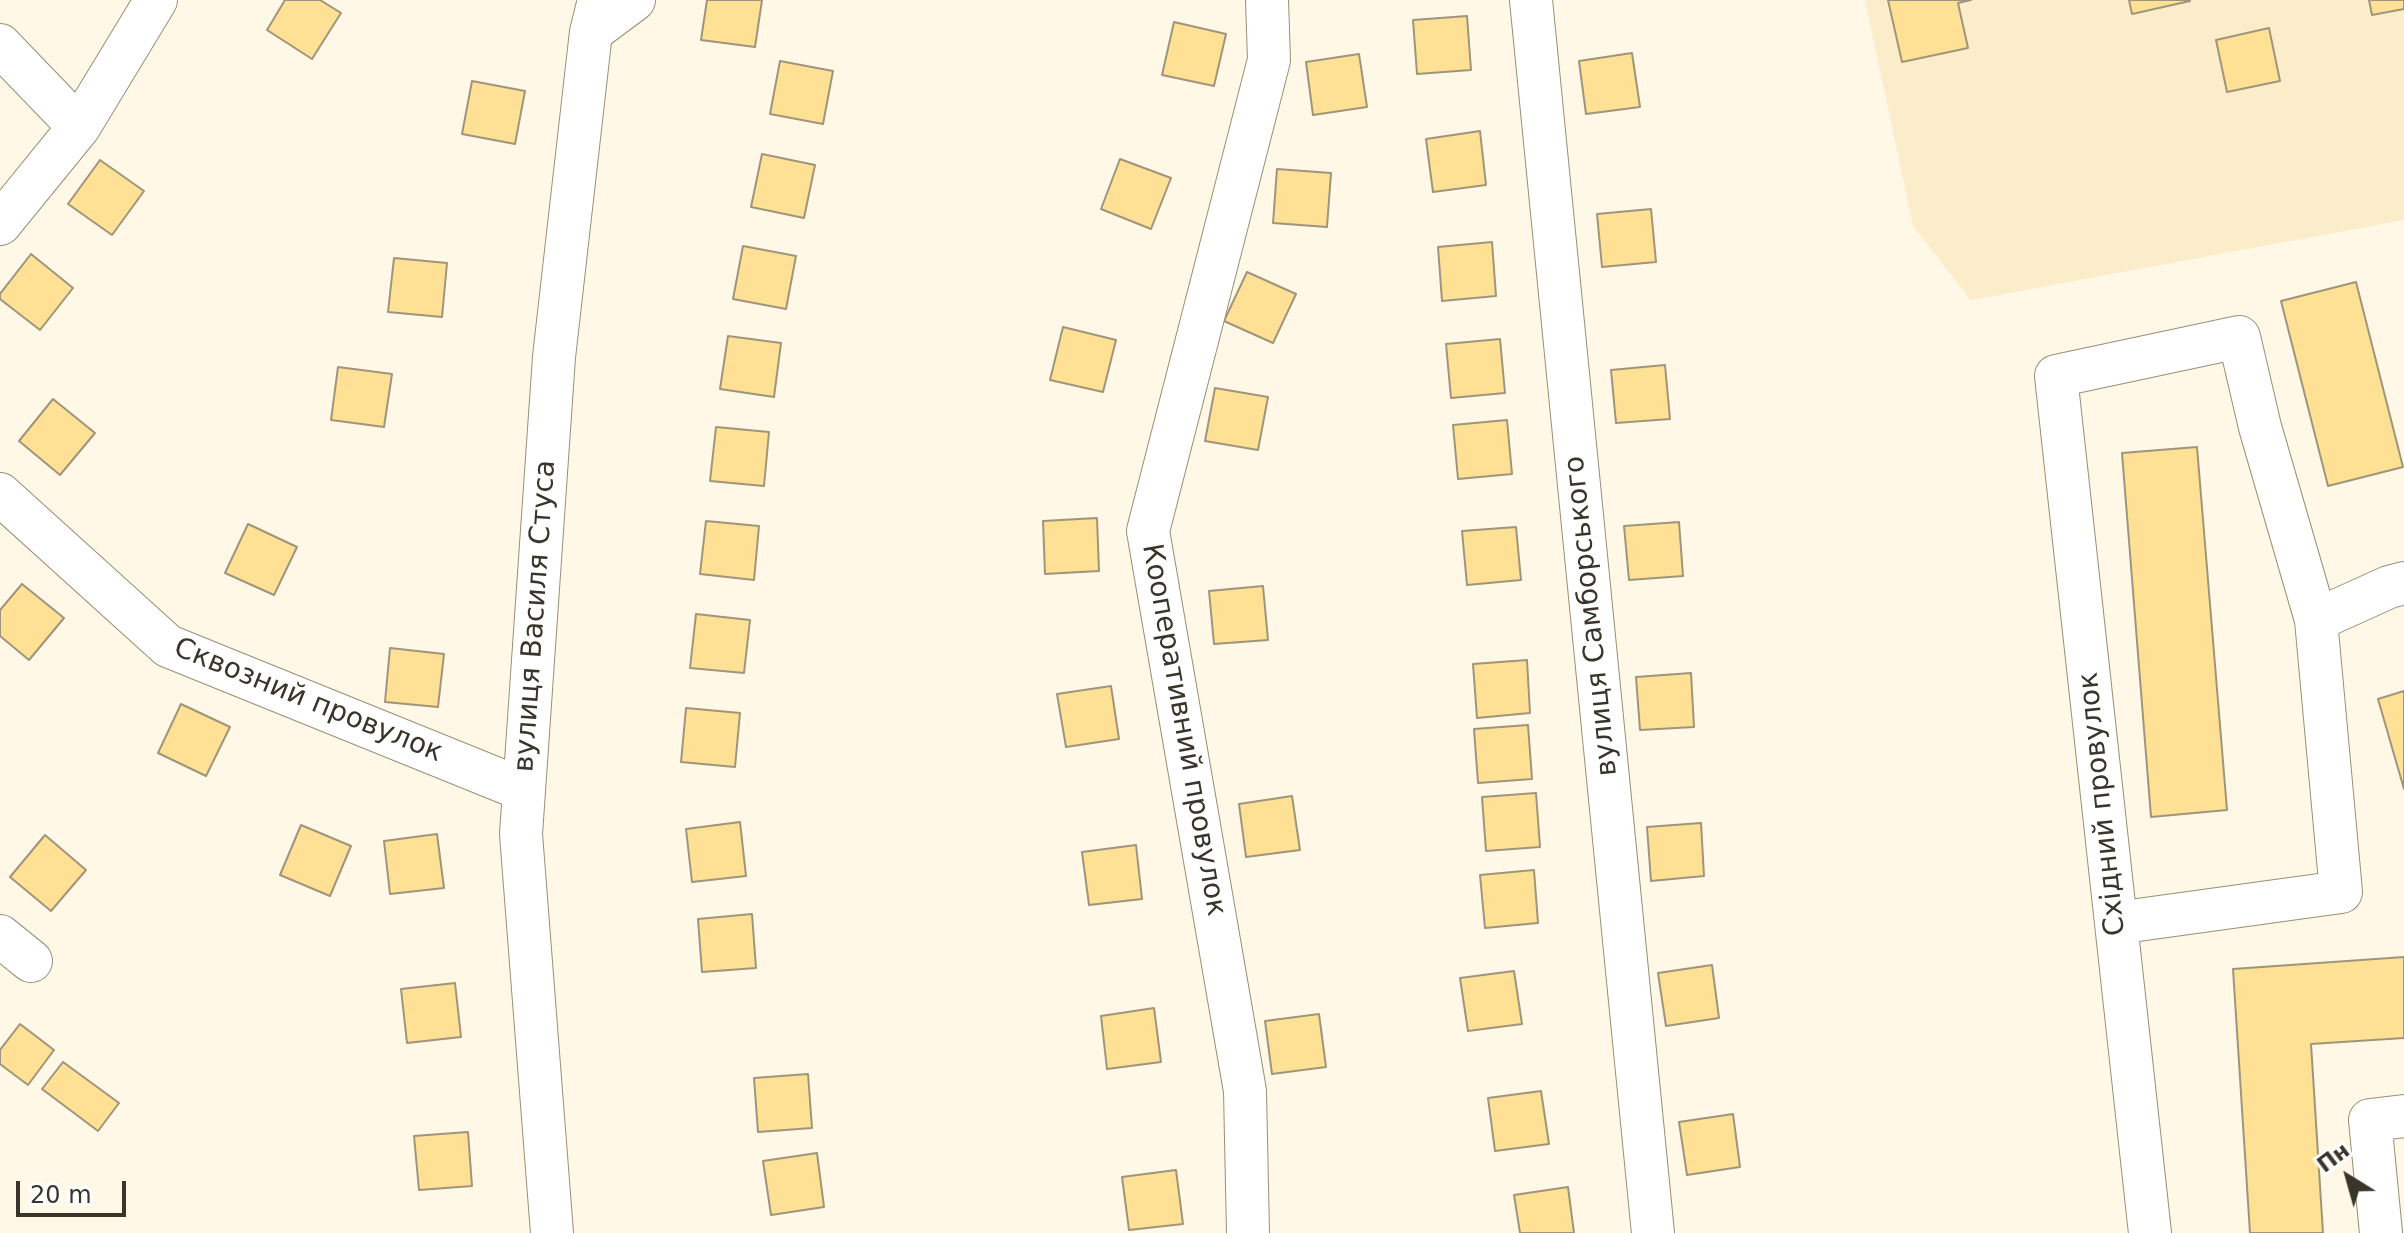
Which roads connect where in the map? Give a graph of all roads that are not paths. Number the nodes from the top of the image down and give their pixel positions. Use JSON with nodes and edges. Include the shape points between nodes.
{"nodes":[{"id":1,"x":156,"y":0,"type":"edge"},
{"id":2,"x":634,"y":0,"type":"edge"},
{"id":3,"x":1267,"y":0,"type":"edge"},
{"id":4,"x":1531,"y":0,"type":"edge"},
{"id":5,"x":595,"y":16,"type":"edge"},
{"id":6,"x":0,"y":45,"type":"edge"},
{"id":7,"x":79,"y":127,"type":"junction"},
{"id":8,"x":0,"y":224,"type":"edge"},
{"id":9,"x":0,"y":494,"type":"edge"},
{"id":10,"x":2396,"y":585,"type":"edge"},
{"id":11,"x":2316,"y":620,"type":"junction"},
{"id":12,"x":524,"y":790,"type":"junction"},
{"id":13,"x":2116,"y":923,"type":"junction"},
{"id":14,"x":2404,"y":1116,"type":"edge"},
{"id":15,"x":552,"y":1233,"type":"edge"},
{"id":16,"x":1248,"y":1233,"type":"edge"},
{"id":17,"x":1653,"y":1233,"type":"edge"},
{"id":18,"x":2150,"y":1233,"type":"edge"},
{"id":19,"x":2381,"y":1233,"type":"edge"}],
"edges":[{"from":1,"to":7,"type":"street"},
{"from":2,"to":5,"type":"street"},
{"from":3,"to":16,"type":"street","name":"Кооперативний провулок","via":[[1269,60],[1148,531],[1245,1091]]},
{"from":4,"to":17,"type":"street","name":"вулиця Самборського"},
{"from":5,"to":12,"type":"street","name":"вулиця Василя Стуса","via":[[554,357]]},
{"from":6,"to":7,"type":"street"},
{"from":7,"to":8,"type":"street"},
{"from":9,"to":12,"type":"street","name":"Сквозний провулок","via":[[168,646]]},
{"from":10,"to":11,"type":"street"},
{"from":11,"to":13,"type":"street","via":[[2341,892]]},
{"from":11,"to":13,"type":"street","name":"Східний провулок","via":[[2239,337],[2056,376]]},
{"from":12,"to":15,"type":"street","name":"вулиця Василя Стуса","via":[[521,834]]},
{"from":13,"to":18,"type":"street","name":"Східний провулок"},
{"from":14,"to":19,"type":"street","via":[[2370,1120]]}]}
